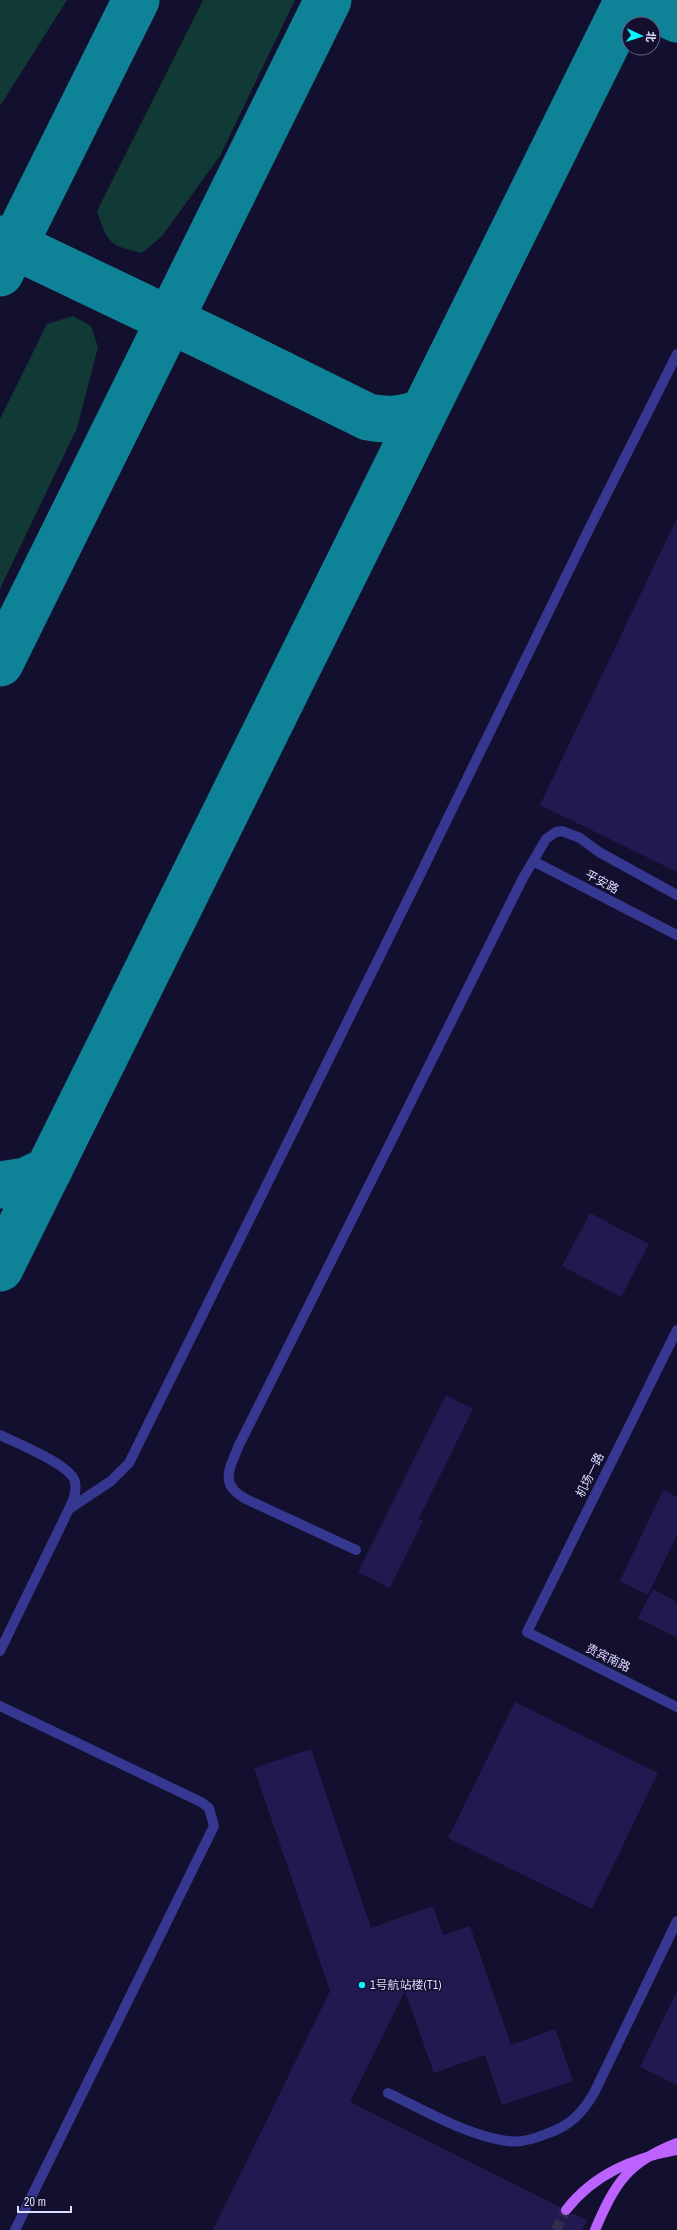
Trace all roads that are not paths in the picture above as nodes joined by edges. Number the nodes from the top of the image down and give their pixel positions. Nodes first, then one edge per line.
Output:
1 (677, 354) edge
2 (533, 861) junction
3 (677, 895) edge
4 (677, 935) edge
5 (677, 1330) edge
6 (0, 1435) edge
7 (70, 1509) junction
8 (356, 1550) dead end
9 (527, 1632) joint
10 (0, 1651) edge
11 (0, 1706) edge
12 (677, 1706) edge
13 (677, 1921) edge
14 (388, 2093) dead end
15 (677, 2143) edge
16 (677, 2150) edge
17 (566, 2210) tunnel mouth
18 (15, 2230) edge
19 (595, 2230) edge

1 - 7 lane
2 - 3 lane
2 - 4 lane, 平安路
2 - 8 lane
5 - 9 lane, 机场一路
6 - 7 lane
7 - 10 lane
9 - 12 lane, 贵宾南路
11 - 18 lane
13 - 14 lane
15 - 19 main road
16 - 17 main road, bridge

